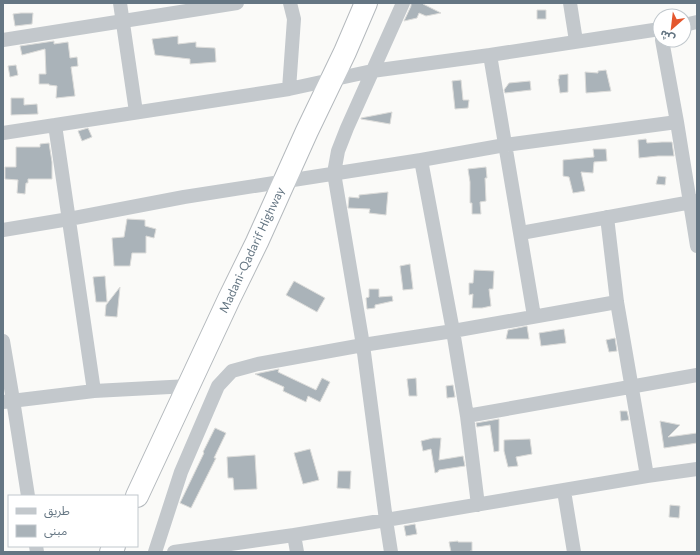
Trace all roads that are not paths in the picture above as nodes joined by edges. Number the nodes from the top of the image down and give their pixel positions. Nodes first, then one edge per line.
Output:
1 (120, 3) edge
2 (237, 3) edge
3 (290, 3) edge
4 (366, 3) edge
5 (403, 3) edge
6 (570, 3) edge
7 (207, 6) edge
8 (123, 21) junction
9 (652, 31) edge
10 (3, 40) edge
11 (576, 42) junction
12 (664, 48) edge
13 (490, 55) junction
14 (372, 71) junction
15 (332, 80) junction
16 (289, 89) junction
17 (136, 112) junction
18 (678, 122) junction
19 (55, 125) junction
20 (3, 133) edge
21 (505, 145) junction
22 (421, 160) junction
23 (334, 173) junction
24 (284, 181) junction
25 (694, 202) edge
26 (607, 217) junction
27 (69, 219) junction
28 (3, 230) edge
29 (521, 233) junction
30 (697, 246) edge
31 (617, 302) junction
32 (534, 316) junction
33 (453, 331) junction
34 (3, 342) edge
35 (363, 345) junction
36 (697, 375) edge
37 (189, 386) junction
38 (632, 386) junction
39 (94, 391) junction
40 (8, 401) edge
41 (467, 416) junction
42 (697, 469) edge
43 (647, 476) junction
44 (564, 491) junction
45 (28, 495) edge
46 (137, 495) edge
47 (478, 504) junction
48 (386, 520) junction
49 (294, 535) junction
50 (209, 550) edge
51 (155, 552) edge
52 (174, 552) edge
53 (297, 552) edge
54 (392, 552) edge
55 (574, 552) edge

1 - 8 street
2 - 7 street
3 - 16 street
4 - 15 highway, Madani-Qadarif Highway
5 - 14 street
6 - 11 street
7 - 8 street
8 - 10 street
8 - 17 street
9 - 11 street
11 - 13 street
12 - 18 street
13 - 14 street
13 - 21 street
14 - 15 street
14 - 23 street
15 - 16 street
15 - 24 highway, Madani-Qadarif Highway
16 - 17 street
17 - 19 street
18 - 21 street
18 - 25 street
19 - 20 street
19 - 27 street
21 - 22 street
21 - 29 street
22 - 23 street
22 - 33 street
23 - 24 street
23 - 35 street
24 - 27 street
24 - 37 highway, Madani-Qadarif Highway
25 - 26 street
25 - 30 street
26 - 29 street
26 - 31 street
27 - 28 street
27 - 39 street
29 - 32 street
31 - 32 street
31 - 38 street
32 - 33 street
33 - 35 street
33 - 41 street
34 - 40 street
35 - 48 street
35 - 51 street
36 - 38 street
37 - 39 street
37 - 46 highway, Madani-Qadarif Highway
38 - 41 street
38 - 43 street
39 - 40 street
40 - 45 street
41 - 47 street
42 - 43 street
43 - 44 street
44 - 47 street
44 - 55 street
47 - 48 street
48 - 49 street
48 - 54 street
49 - 50 street
49 - 53 street
50 - 52 street

